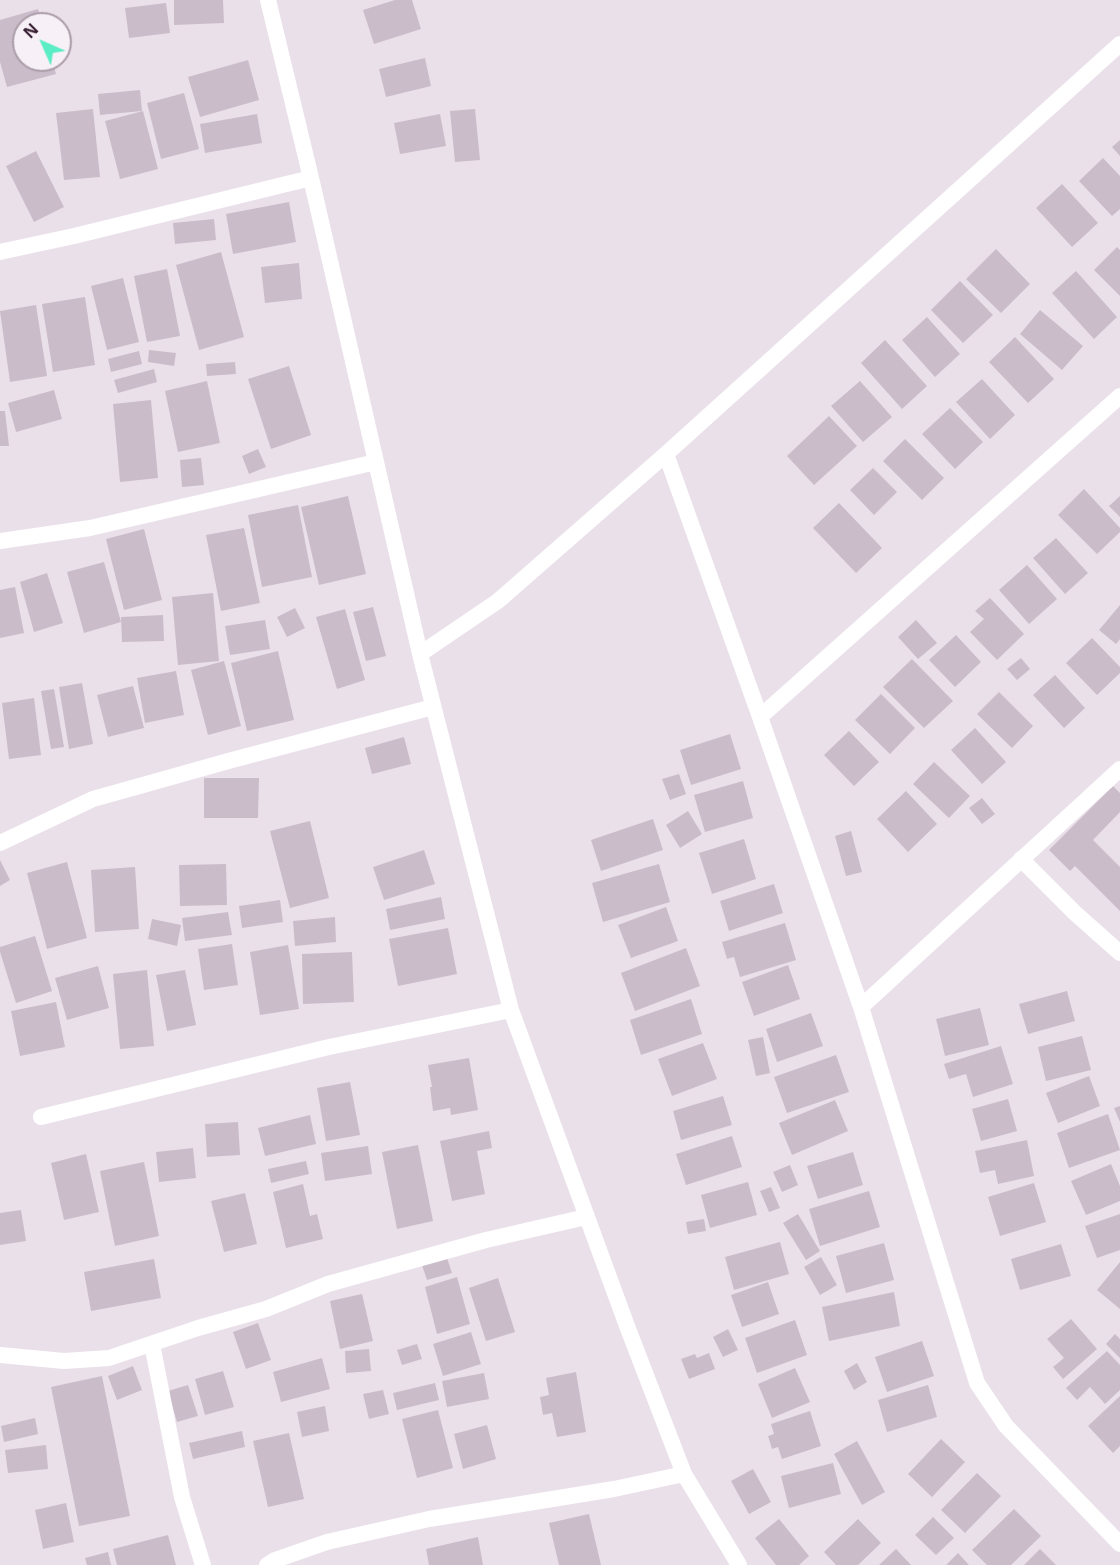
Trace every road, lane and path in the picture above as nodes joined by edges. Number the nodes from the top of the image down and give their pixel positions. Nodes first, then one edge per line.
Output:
1 (268, 0) edge
2 (1120, 44) edge
3 (311, 178) junction
4 (0, 252) edge
5 (1120, 396) edge
6 (666, 454) junction
7 (376, 462) junction
8 (0, 541) edge
9 (420, 654) junction
10 (433, 707) junction
11 (760, 717) junction
12 (1120, 769) edge
13 (0, 843) edge
14 (1021, 859) junction
15 (1120, 953) edge
16 (861, 1007) junction
17 (511, 1010) junction
18 (41, 1117) dead end
19 (586, 1217) junction
20 (152, 1344) junction
21 (0, 1355) edge
22 (684, 1474) junction
23 (1120, 1544) edge
24 (203, 1565) edge
25 (267, 1565) edge
26 (739, 1565) edge

1 - 3 street
2 - 6 street
3 - 4 street
3 - 7 street
5 - 11 street
6 - 9 street
6 - 11 street
7 - 8 street
7 - 9 street
9 - 10 street
10 - 13 street
10 - 17 street
11 - 16 street
12 - 14 street
14 - 15 street
14 - 16 street
16 - 23 street
17 - 18 street
17 - 19 street
19 - 20 street
19 - 22 street
20 - 21 street
20 - 24 street
22 - 25 street
22 - 26 street

